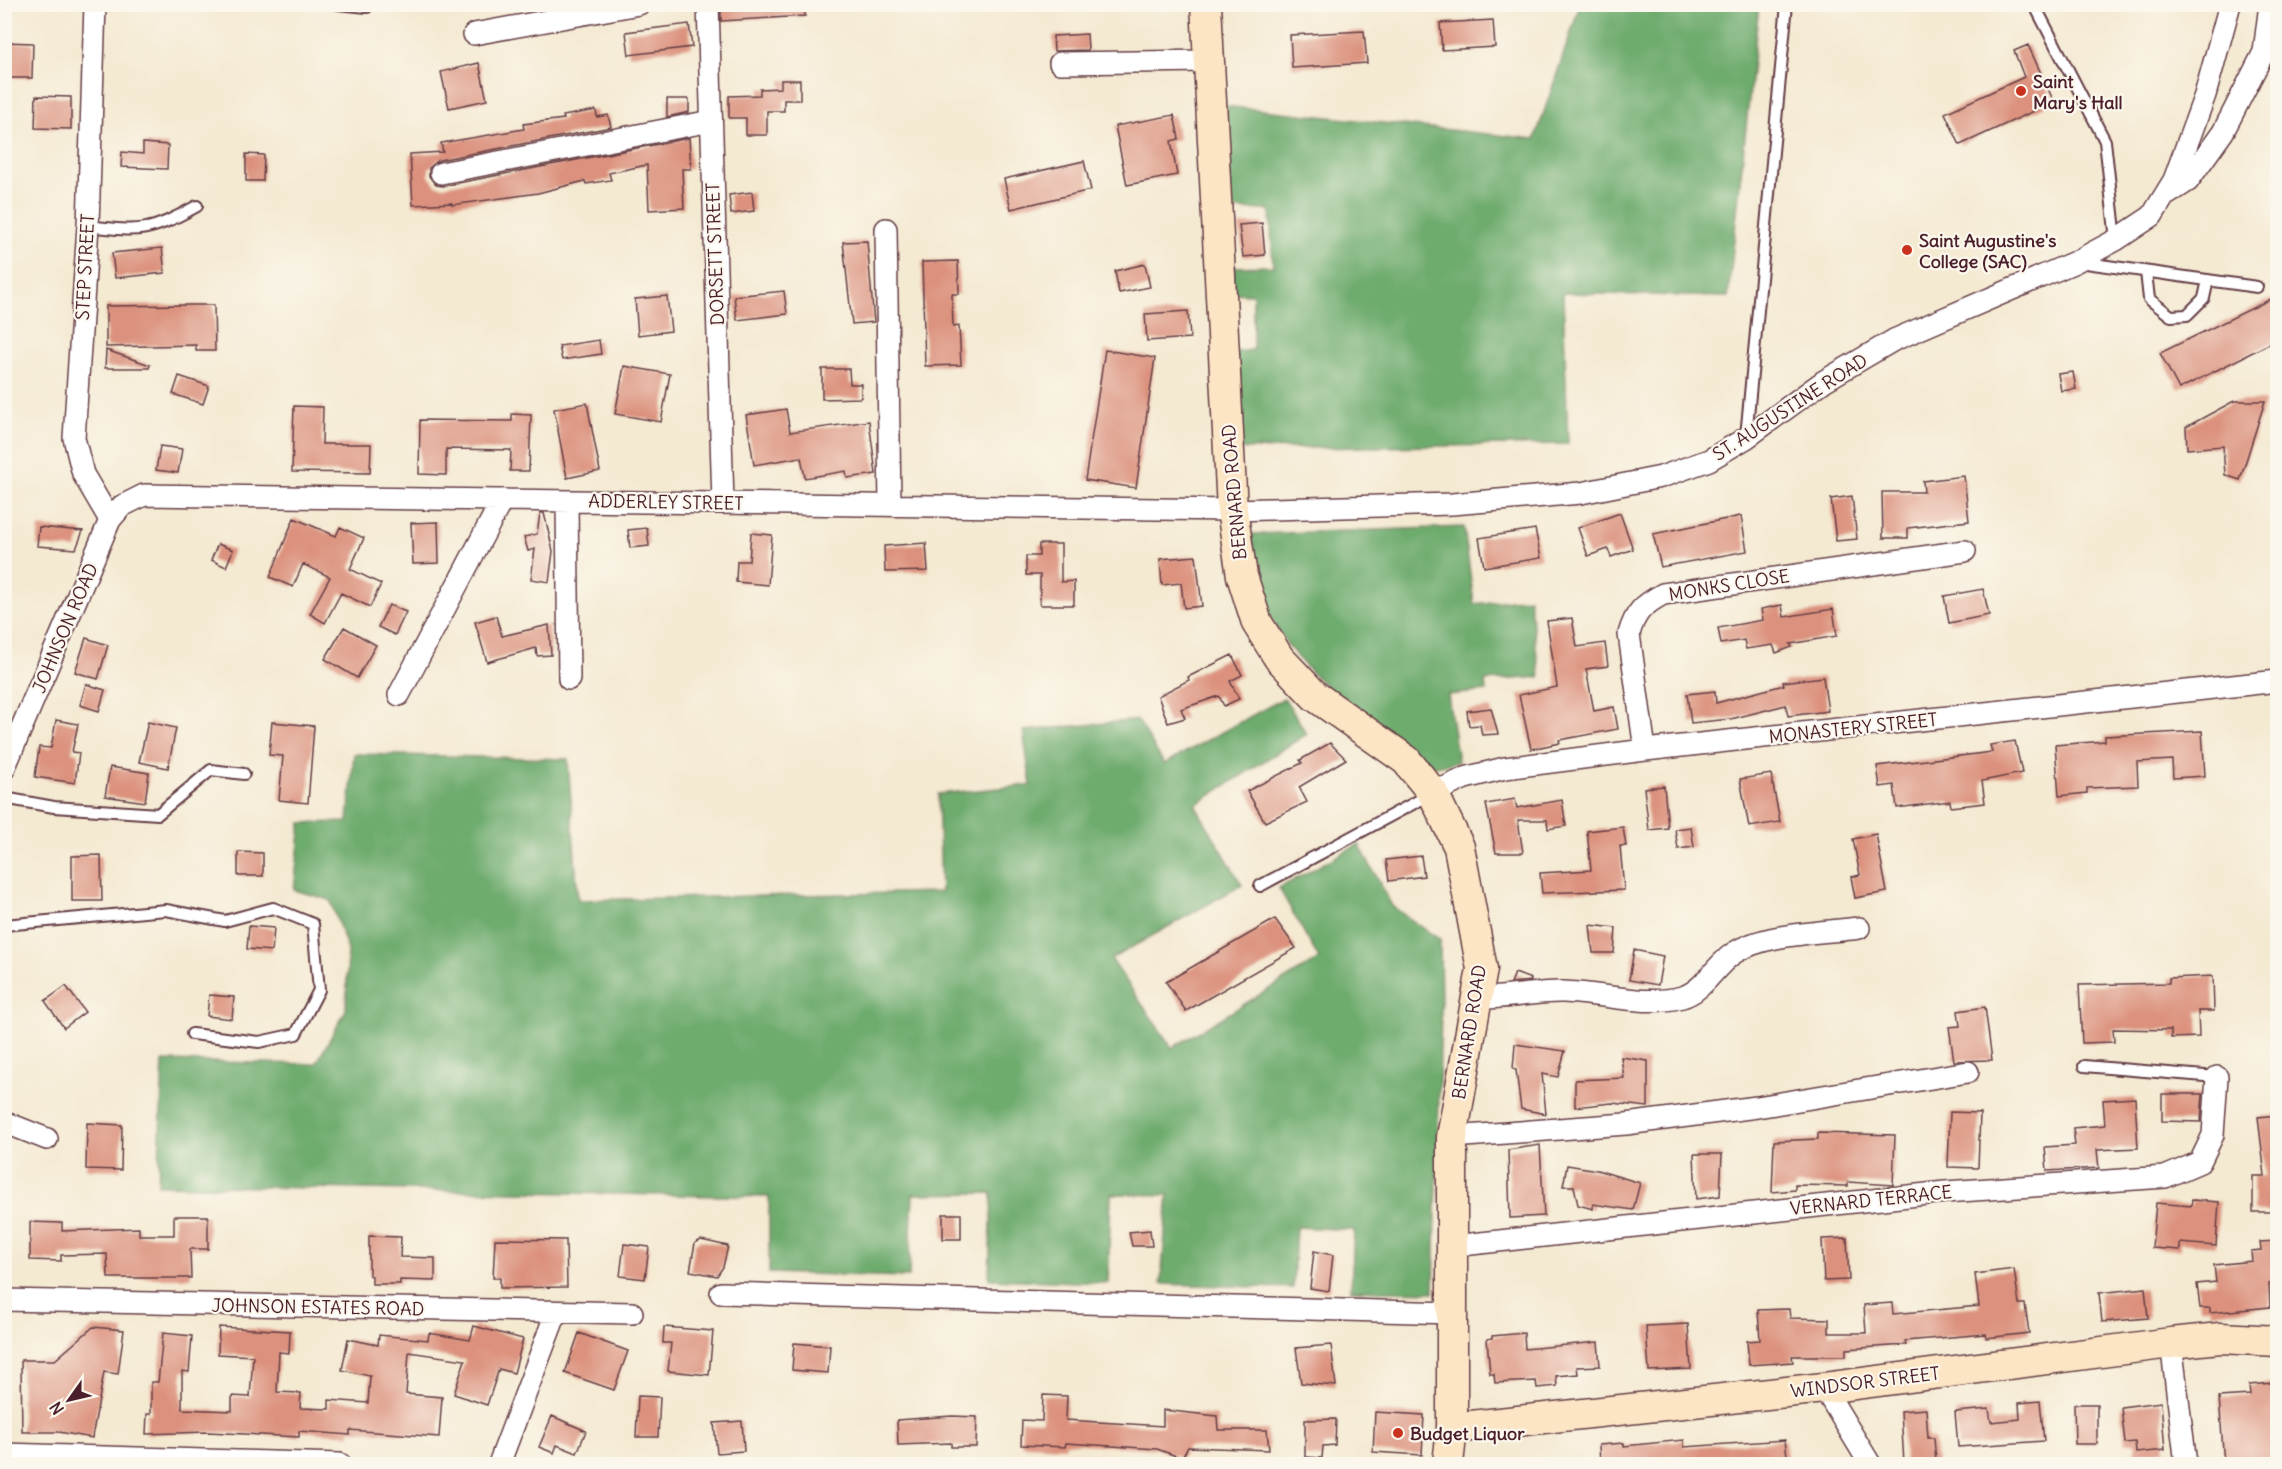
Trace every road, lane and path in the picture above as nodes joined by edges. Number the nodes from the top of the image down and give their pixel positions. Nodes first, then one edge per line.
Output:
1 (95, 4) edge
2 (338, 4) edge
3 (639, 4) edge
4 (708, 4) edge
5 (1206, 4) edge
6 (1787, 4) edge
7 (2034, 4) edge
8 (2230, 4) edge
9 (2270, 4) edge
10 (367, 7) dead end
11 (474, 34) dead end
12 (1209, 61) junction
13 (1060, 63) dead end
14 (711, 121) junction
15 (441, 173) dead end
16 (2165, 196) junction
17 (197, 206) dead end
18 (88, 226) junction
19 (886, 229) dead end
20 (2116, 240) junction
21 (2075, 262) junction
22 (2146, 272) junction
23 (2208, 280) junction
24 (2257, 287) dead end
25 (1746, 438) junction
26 (502, 500) junction
27 (567, 501) junction
28 (723, 503) junction
29 (890, 505) junction
30 (1232, 510) junction
31 (110, 520) junction
32 (1965, 551) dead end
33 (569, 679) dead end
34 (2277, 681) edge
35 (399, 695) dead end
36 (11, 738) edge
37 (1645, 750) junction
38 (4, 769) edge
39 (244, 774) dead end
40 (1433, 793) junction
41 (4, 798) edge
42 (1260, 886) dead end
43 (4, 926) edge
44 (1859, 928) dead end
45 (1477, 998) junction
46 (192, 1034) dead end
47 (2084, 1066) dead end
48 (1968, 1072) dead end
49 (2217, 1077) joint
50 (4, 1122) edge
51 (1452, 1137) junction
52 (47, 1139) dead end
53 (1453, 1246) junction
54 (722, 1293) dead end
55 (4, 1300) edge
56 (556, 1313) junction
57 (632, 1313) dead end
58 (1452, 1313) junction
59 (2277, 1341) edge
60 (2171, 1343) junction
61 (1824, 1388) junction
62 (1452, 1428) junction
63 (4, 1454) edge
64 (340, 1464) edge
65 (499, 1464) edge
66 (1449, 1464) edge
67 (1870, 1464) edge
68 (2186, 1464) edge

1 - 18 street, STEP STREET
2 - 10 lane
3 - 11 street
4 - 14 street, DORSETT STREET
5 - 12 main road, BERNARD ROAD
6 - 25 lane
7 - 20 lane
8 - 16 street
9 - 16 street
12 - 13 street
12 - 30 main road, BERNARD ROAD
14 - 15 street
14 - 28 street, DORSETT STREET
16 - 20 street, ST. AUGUSTINE ROAD
17 - 18 lane
18 - 31 street, STEP STREET
19 - 29 street
20 - 21 street, ST. AUGUSTINE ROAD
21 - 22 lane
21 - 25 street, ST. AUGUSTINE ROAD
22 - 23 lane
22 - 23 lane
23 - 24 lane
25 - 30 street, ST. AUGUSTINE ROAD
26 - 27 street, ADDERLEY STREET
26 - 31 street, ADDERLEY STREET
26 - 35 street
27 - 28 street, ADDERLEY STREET
27 - 33 street
28 - 29 street, ADDERLEY STREET
29 - 30 street, ADDERLEY STREET
30 - 40 main road, BERNARD ROAD
31 - 36 street, JOHNSON ROAD
32 - 37 street, MONKS CLOSE
34 - 37 street, MONASTERY STREET
36 - 38 street, JOHNSON ROAD
37 - 40 street, MONASTERY STREET
39 - 41 lane
40 - 42 lane
40 - 45 main road, BERNARD ROAD
43 - 46 lane
44 - 45 street
45 - 51 main road, BERNARD ROAD
47 - 49 lane
48 - 51 street
49 - 53 street, VERNARD TERRACE
50 - 52 street
51 - 53 main road, BERNARD ROAD
53 - 58 main road, BERNARD ROAD
54 - 58 street
55 - 56 street, JOHNSON ESTATES ROAD
56 - 57 street, JOHNSON ESTATES ROAD
56 - 65 street
58 - 62 main road, BERNARD ROAD
59 - 60 main road, WINDSOR STREET
60 - 61 main road, WINDSOR STREET
60 - 68 street
61 - 62 main road, WINDSOR STREET
61 - 67 street
62 - 66 main road, BERNARD ROAD
63 - 64 street

